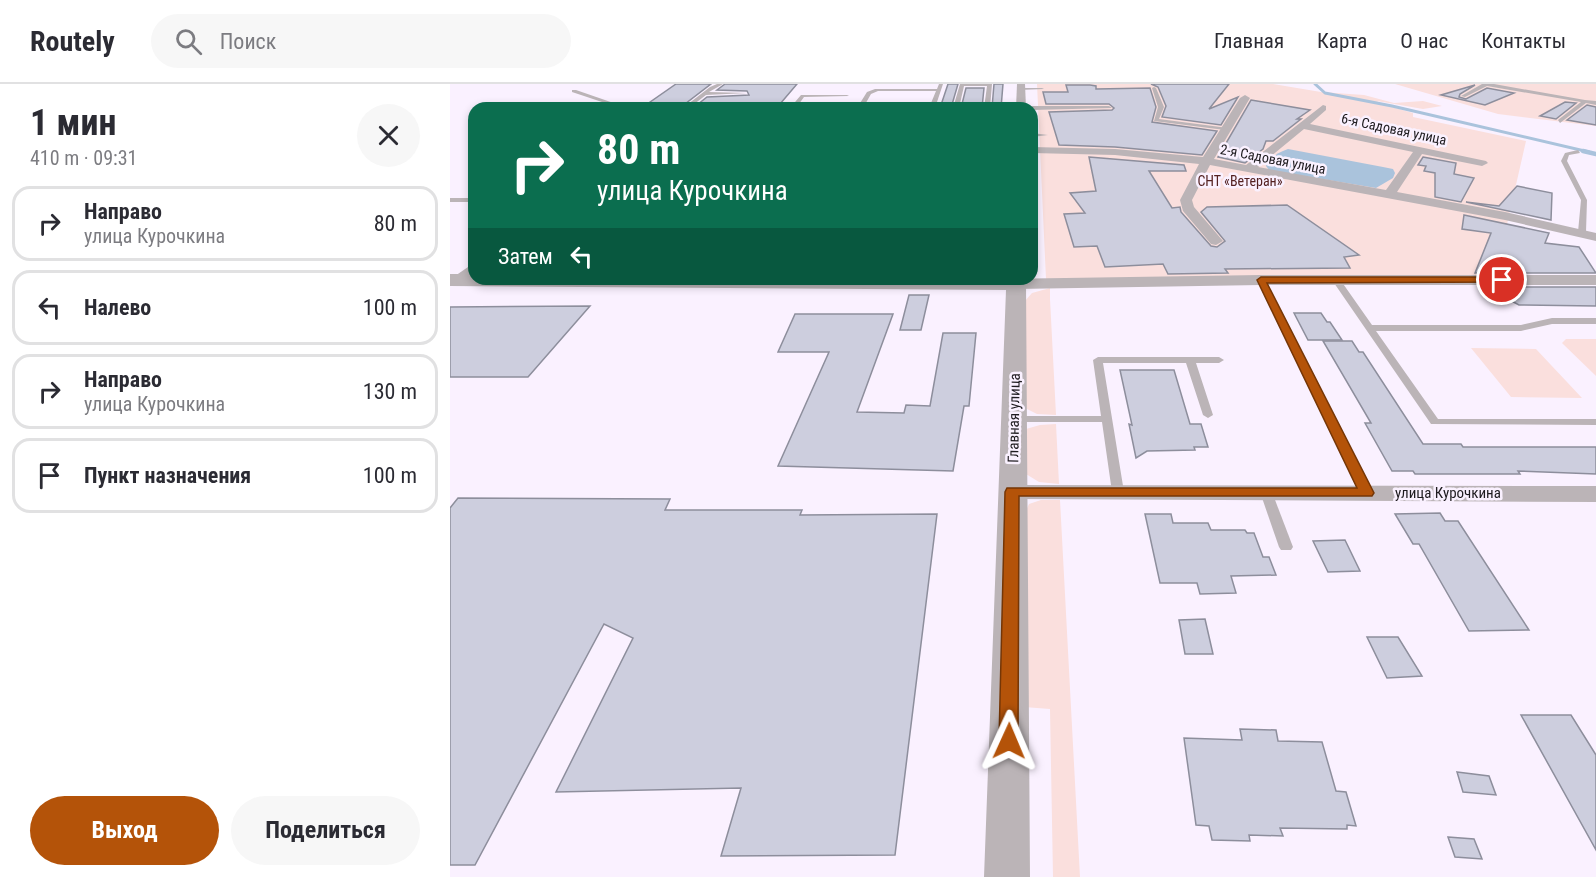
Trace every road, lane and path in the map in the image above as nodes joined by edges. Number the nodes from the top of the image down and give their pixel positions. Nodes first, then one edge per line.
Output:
1 (721, 84) edge
2 (940, 87) edge
3 (1021, 87) edge
4 (1154, 88) dead end
5 (1042, 89) dead end
6 (574, 91) dead end
7 (705, 93) junction
8 (745, 93) dead end
9 (847, 96) dead end
10 (1463, 96) dead end
11 (1245, 98) dead end
12 (1585, 101) junction
13 (607, 102) edge
14 (694, 102) edge
15 (798, 102) edge
16 (864, 102) edge
17 (934, 102) edge
18 (958, 102) edge
19 (988, 102) edge
20 (1596, 103) edge
21 (1038, 108) edge
22 (1109, 108) dead end
23 (1323, 108) dead end
24 (1560, 121) dead end
25 (1301, 124) junction
26 (1225, 128) junction
27 (1038, 135) edge
28 (1045, 135) dead end
29 (1420, 149) junction
30 (1038, 150) edge
31 (1578, 152) dead end
32 (1205, 161) junction
33 (1482, 163) dead end
34 (1247, 170) junction
35 (1388, 196) junction
36 (450, 200) edge
37 (468, 200) edge
38 (1582, 232) junction
39 (1596, 237) edge
40 (1216, 241) dead end
41 (468, 271) edge
42 (453, 280) edge
43 (468, 280) edge
44 (1261, 280) junction
45 (1336, 280) junction
46 (1596, 280) edge
47 (1038, 281) edge
48 (1016, 285) edge
49 (1596, 321) edge
50 (1371, 328) junction
51 (1190, 360) junction
52 (1219, 360) dead end
53 (1208, 415) dead end
54 (1014, 419) junction
55 (1107, 419) junction
56 (1596, 422) edge
57 (1012, 492) junction
58 (1118, 492) junction
59 (1266, 492) junction
60 (1367, 493) junction
61 (1596, 494) edge
62 (1286, 547) dead end
63 (1007, 877) edge

1 - 7 lane
2 - 16 lane
2 - 17 lane
3 - 5 lane
4 - 26 lane
6 - 13 lane
7 - 8 lane
7 - 14 lane
9 - 15 lane
10 - 12 lane
11 - 26 street
12 - 20 lane
12 - 24 lane
18 - 19 lane
21 - 22 lane
23 - 25 street
25 - 29 street, 6-я Садовая улица
25 - 34 street
26 - 32 street
27 - 28 lane
29 - 33 street, 6-я Садовая улица
29 - 35 street
30 - 32 street, 2-я Садовая улица
31 - 38 lane
32 - 34 street, 2-я Садовая улица
32 - 40 street
34 - 35 street, 2-я Садовая улица
35 - 38 street, 2-я Садовая улица
36 - 37 lane
38 - 39 street, 2-я Садовая улица
41 - 42 lane
42 - 43 street
44 - 45 street
44 - 47 street
44 - 60 lane
45 - 46 street
45 - 50 lane
48 - 54 street, Главная улица
49 - 50 lane
50 - 56 lane
51 - 52 lane
51 - 53 lane
51 - 55 lane
54 - 55 lane
54 - 57 street, Главная улица
55 - 58 lane
57 - 58 street, улица Курочкина
57 - 63 street, Главная улица
58 - 59 street, улица Курочкина
59 - 60 street, улица Курочкина
59 - 62 lane
60 - 61 street, улица Курочкина

